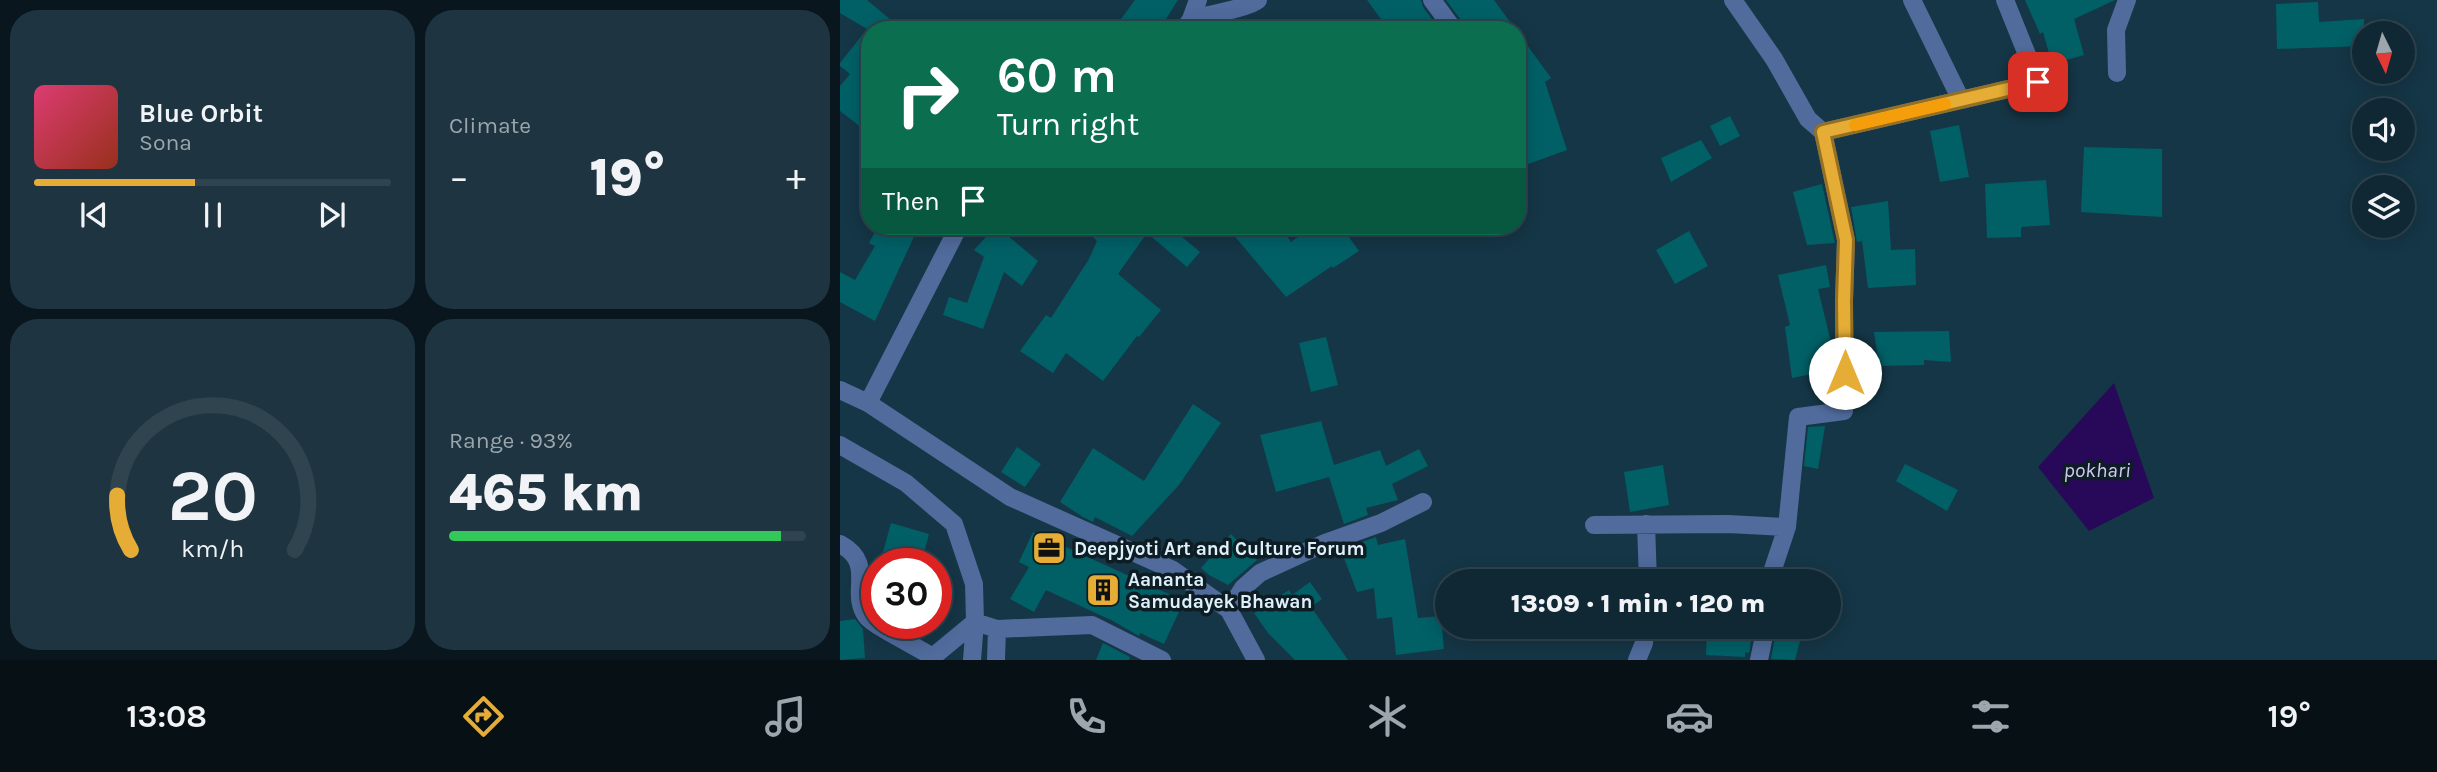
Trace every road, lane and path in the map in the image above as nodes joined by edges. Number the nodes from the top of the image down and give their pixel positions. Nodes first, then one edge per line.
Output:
1 (1198, 0) edge
2 (1258, 0) edge
3 (1432, 0) edge
4 (1733, 0) edge
5 (1912, 0) edge
6 (2004, 0) edge
7 (2127, 0) edge
8 (1189, 21) edge
9 (1198, 21) edge
10 (1447, 21) edge
11 (2117, 73) dead end
12 (1961, 100) junction
13 (1823, 132) junction
14 (953, 235) edge
15 (840, 390) edge
16 (868, 403) junction
17 (840, 445) edge
18 (1423, 502) dead end
19 (1646, 524) junction
20 (1594, 525) dead end
21 (1787, 527) junction
22 (840, 544) edge
23 (1648, 569) edge
24 (1773, 569) edge
25 (1228, 610) junction
26 (975, 622) junction
27 (997, 629) junction
28 (1644, 639) edge
29 (1763, 639) edge
30 (931, 658) edge
31 (972, 660) edge
32 (996, 660) edge
33 (1162, 660) edge
34 (1256, 660) edge
35 (1637, 660) edge
36 (1759, 660) edge

1 - 8 street
2 - 9 street
3 - 10 street
4 - 13 street
5 - 12 street
6 - 12 street
7 - 11 street
12 - 13 street
13 - 21 street
14 - 16 street
15 - 16 street
16 - 25 street
17 - 26 street
18 - 25 street
19 - 20 street
19 - 21 street
19 - 23 street
21 - 24 street
22 - 30 street
25 - 34 street
26 - 27 street
26 - 30 street
26 - 31 street
27 - 32 street
27 - 33 street
28 - 35 street
29 - 36 street

